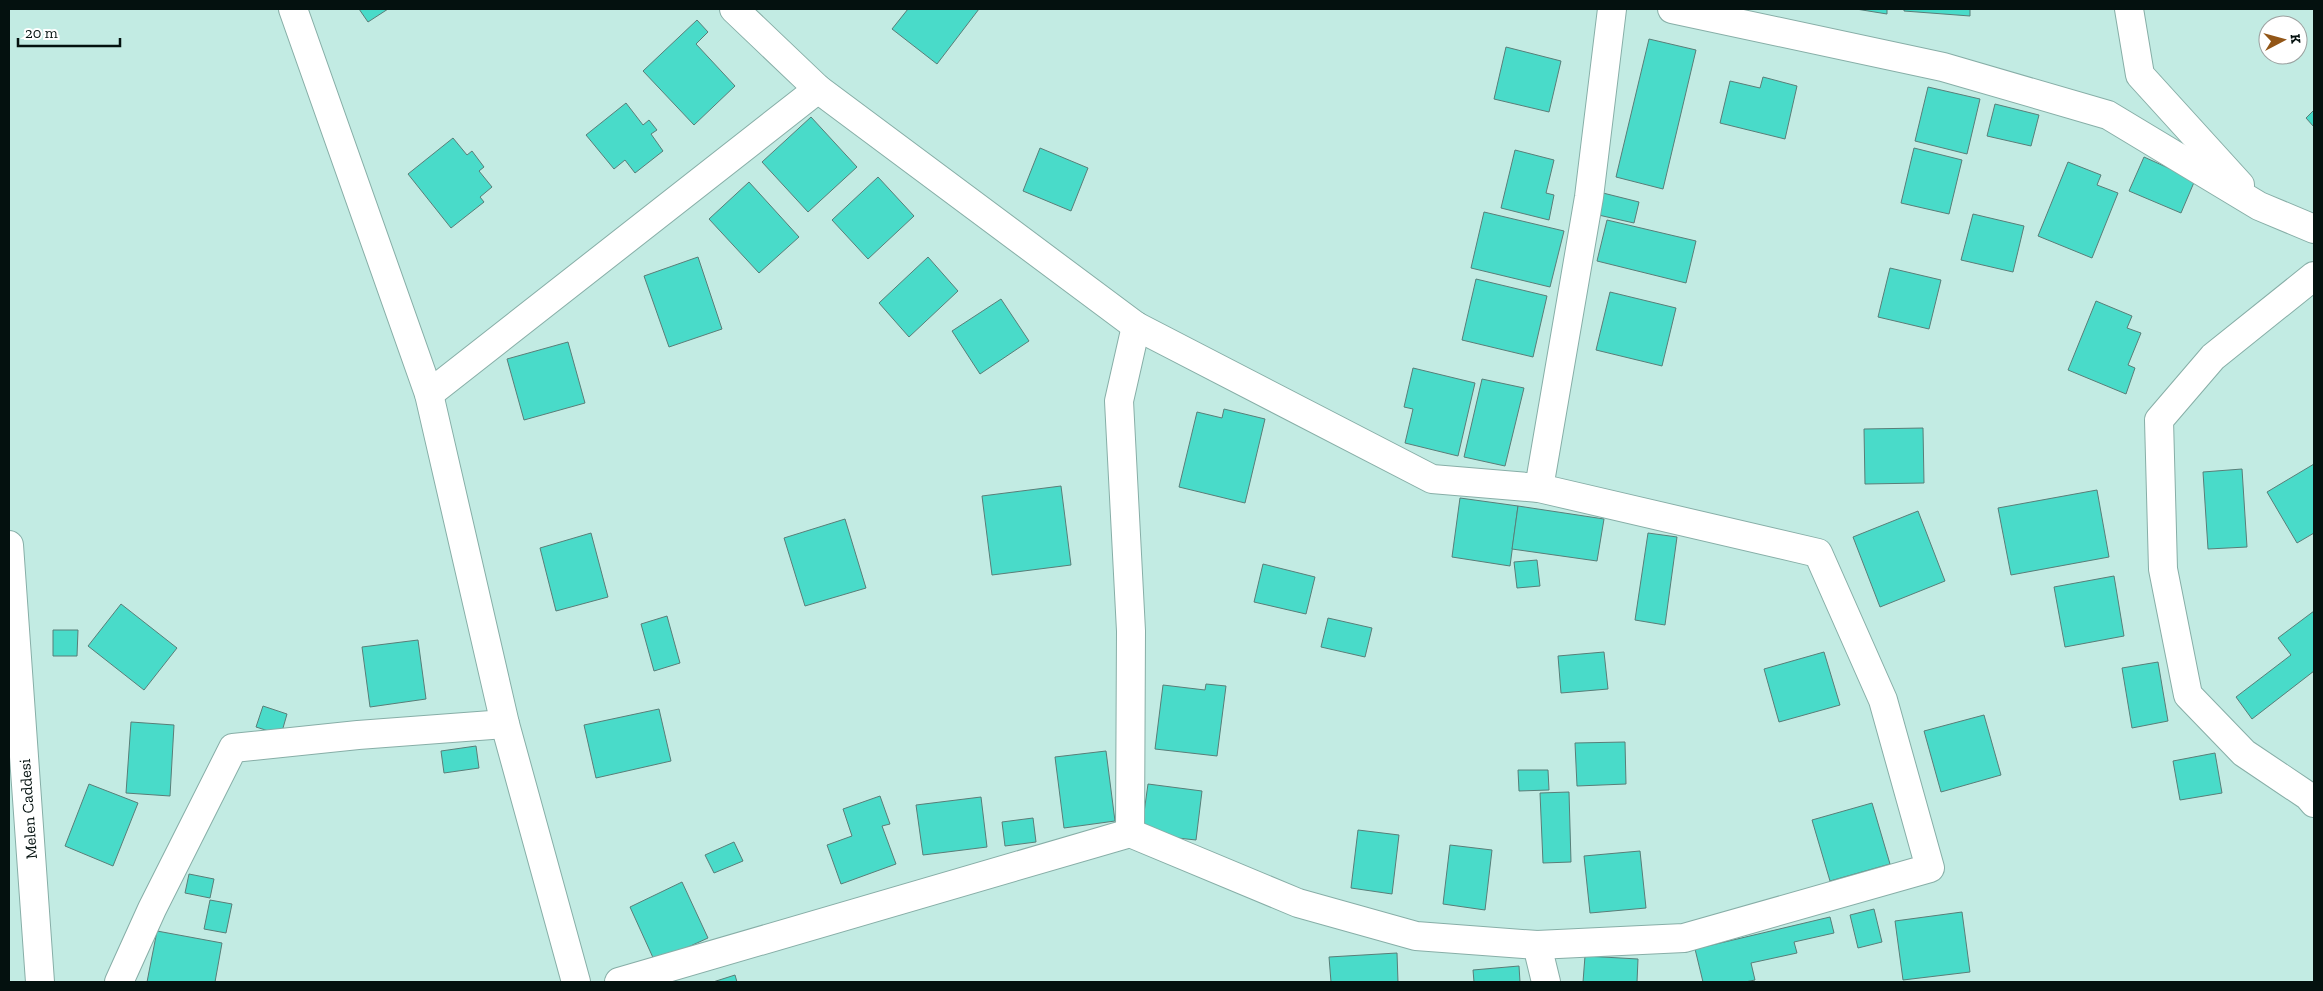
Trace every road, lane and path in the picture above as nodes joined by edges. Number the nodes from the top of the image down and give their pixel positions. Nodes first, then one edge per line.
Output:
1 (293, 9) edge
2 (734, 9) edge
3 (1612, 9) edge
4 (1672, 9) edge
5 (2129, 9) edge
6 (818, 89) junction
7 (2259, 206) junction
8 (2314, 229) edge
9 (2314, 276) edge
10 (1136, 326) junction
11 (429, 394) junction
12 (1540, 488) junction
13 (9, 545) edge
14 (505, 724) junction
15 (2314, 803) edge
16 (1130, 833) junction
17 (1537, 945) junction
18 (40, 982) edge
19 (119, 982) edge
20 (576, 982) edge
21 (619, 982) edge
22 (1546, 982) edge

1 - 11 street
2 - 6 street
3 - 12 street
4 - 7 street
5 - 7 street
6 - 10 street
6 - 11 street
7 - 8 street
9 - 15 street
10 - 12 street
10 - 16 street
11 - 14 street
12 - 17 street
13 - 18 street, Melen Caddesi
14 - 19 street
14 - 20 street
16 - 17 street
16 - 21 street
17 - 22 street

